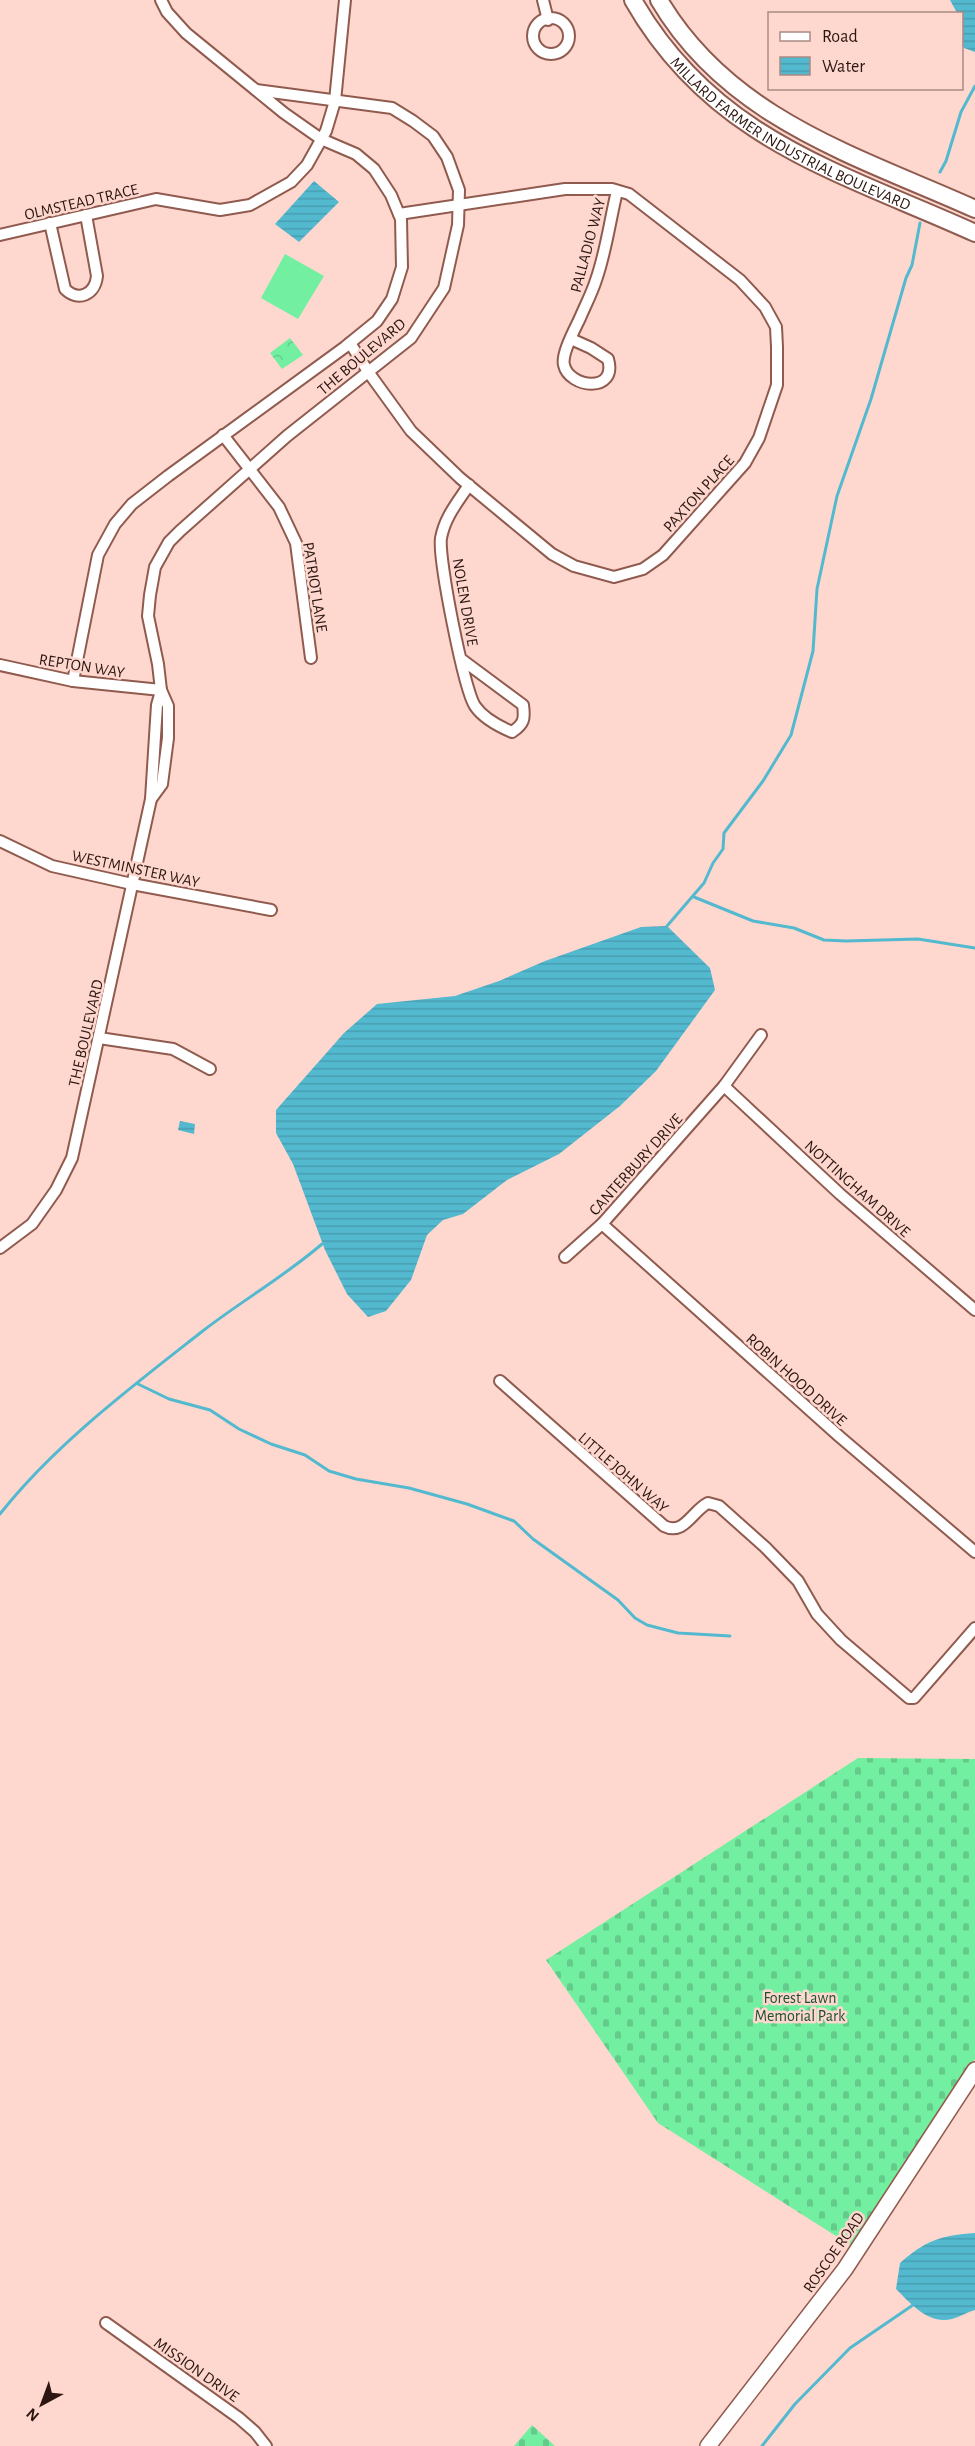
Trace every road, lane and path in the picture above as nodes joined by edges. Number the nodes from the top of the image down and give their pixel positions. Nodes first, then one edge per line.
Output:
1 (161, 0) edge
2 (345, 0) edge
3 (543, 0) edge
4 (633, 0) edge
5 (659, 0) edge
6 (548, 20) dead end
7 (256, 90) junction
8 (334, 101) junction
9 (321, 139) junction
10 (617, 191) junction
11 (458, 206) junction
12 (975, 209) edge
13 (399, 214) junction
14 (86, 215) junction
15 (50, 223) junction
16 (975, 233) edge
17 (0, 235) edge
18 (571, 339) junction
19 (350, 343) junction
20 (369, 373) junction
21 (223, 435) junction
22 (250, 469) junction
23 (469, 485) junction
24 (311, 658) dead end
25 (461, 659) junction
26 (0, 665) edge
27 (73, 681) junction
28 (161, 690) junction
29 (0, 841) edge
30 (132, 884) junction
31 (271, 910) dead end
32 (761, 1035) dead end
33 (99, 1038) junction
34 (210, 1069) dead end
35 (724, 1086) junction
36 (602, 1224) junction
37 (0, 1248) edge
38 (565, 1257) dead end
39 (975, 1310) edge
40 (500, 1381) dead end
41 (975, 1552) edge
42 (975, 1628) edge
43 (975, 2070) edge
44 (106, 2323) dead end
45 (266, 2446) edge
46 (708, 2446) edge

1 - 7 street, THE BOULEVARD
2 - 8 street, OLMSTEAD TRACE
3 - 6 street
4 - 16 main road, MILLARD FARMER INDUSTRIAL BOULEVARD
5 - 12 main road, MILLARD FARMER INDUSTRIAL BOULEVARD
7 - 8 street, THE BOULEVARD
7 - 9 street, THE BOULEVARD
8 - 9 street, OLMSTEAD TRACE
8 - 11 street, THE BOULEVARD
9 - 13 street, THE BOULEVARD
9 - 14 street, OLMSTEAD TRACE
10 - 11 street, PAXTON PLACE
10 - 18 street, PALLADIO WAY
10 - 23 street, PAXTON PLACE
11 - 13 street, PAXTON PLACE
11 - 20 street, THE BOULEVARD
13 - 19 street, THE BOULEVARD
14 - 15 street, OLMSTEAD TRACE
14 - 15 street
15 - 17 street, OLMSTEAD TRACE
18 - 18 street, PALLADIO WAY
19 - 20 street, PAXTON PLACE
19 - 21 street, THE BOULEVARD
20 - 22 street, THE BOULEVARD
20 - 23 street, PAXTON PLACE
21 - 22 street, PATRIOT LANE
21 - 27 street, THE BOULEVARD
22 - 24 street, PATRIOT LANE
22 - 28 street, THE BOULEVARD
23 - 25 street, NOLEN DRIVE
25 - 25 street, NOLEN DRIVE
26 - 27 street, REPTON WAY
27 - 28 street, REPTON WAY
28 - 30 street, THE BOULEVARD
29 - 30 street, WESTMINSTER WAY
30 - 31 street, WESTMINSTER WAY
30 - 33 street, THE BOULEVARD
32 - 35 street, CANTERBURY DRIVE
33 - 34 street
33 - 37 street, THE BOULEVARD
35 - 36 street, CANTERBURY DRIVE
35 - 39 street, NOTTINGHAM DRIVE
36 - 38 street, CANTERBURY DRIVE
36 - 41 street, ROBIN HOOD DRIVE
40 - 42 street, LITTLE JOHN WAY
43 - 46 main road, ROSCOE ROAD
44 - 45 street, MISSION DRIVE

